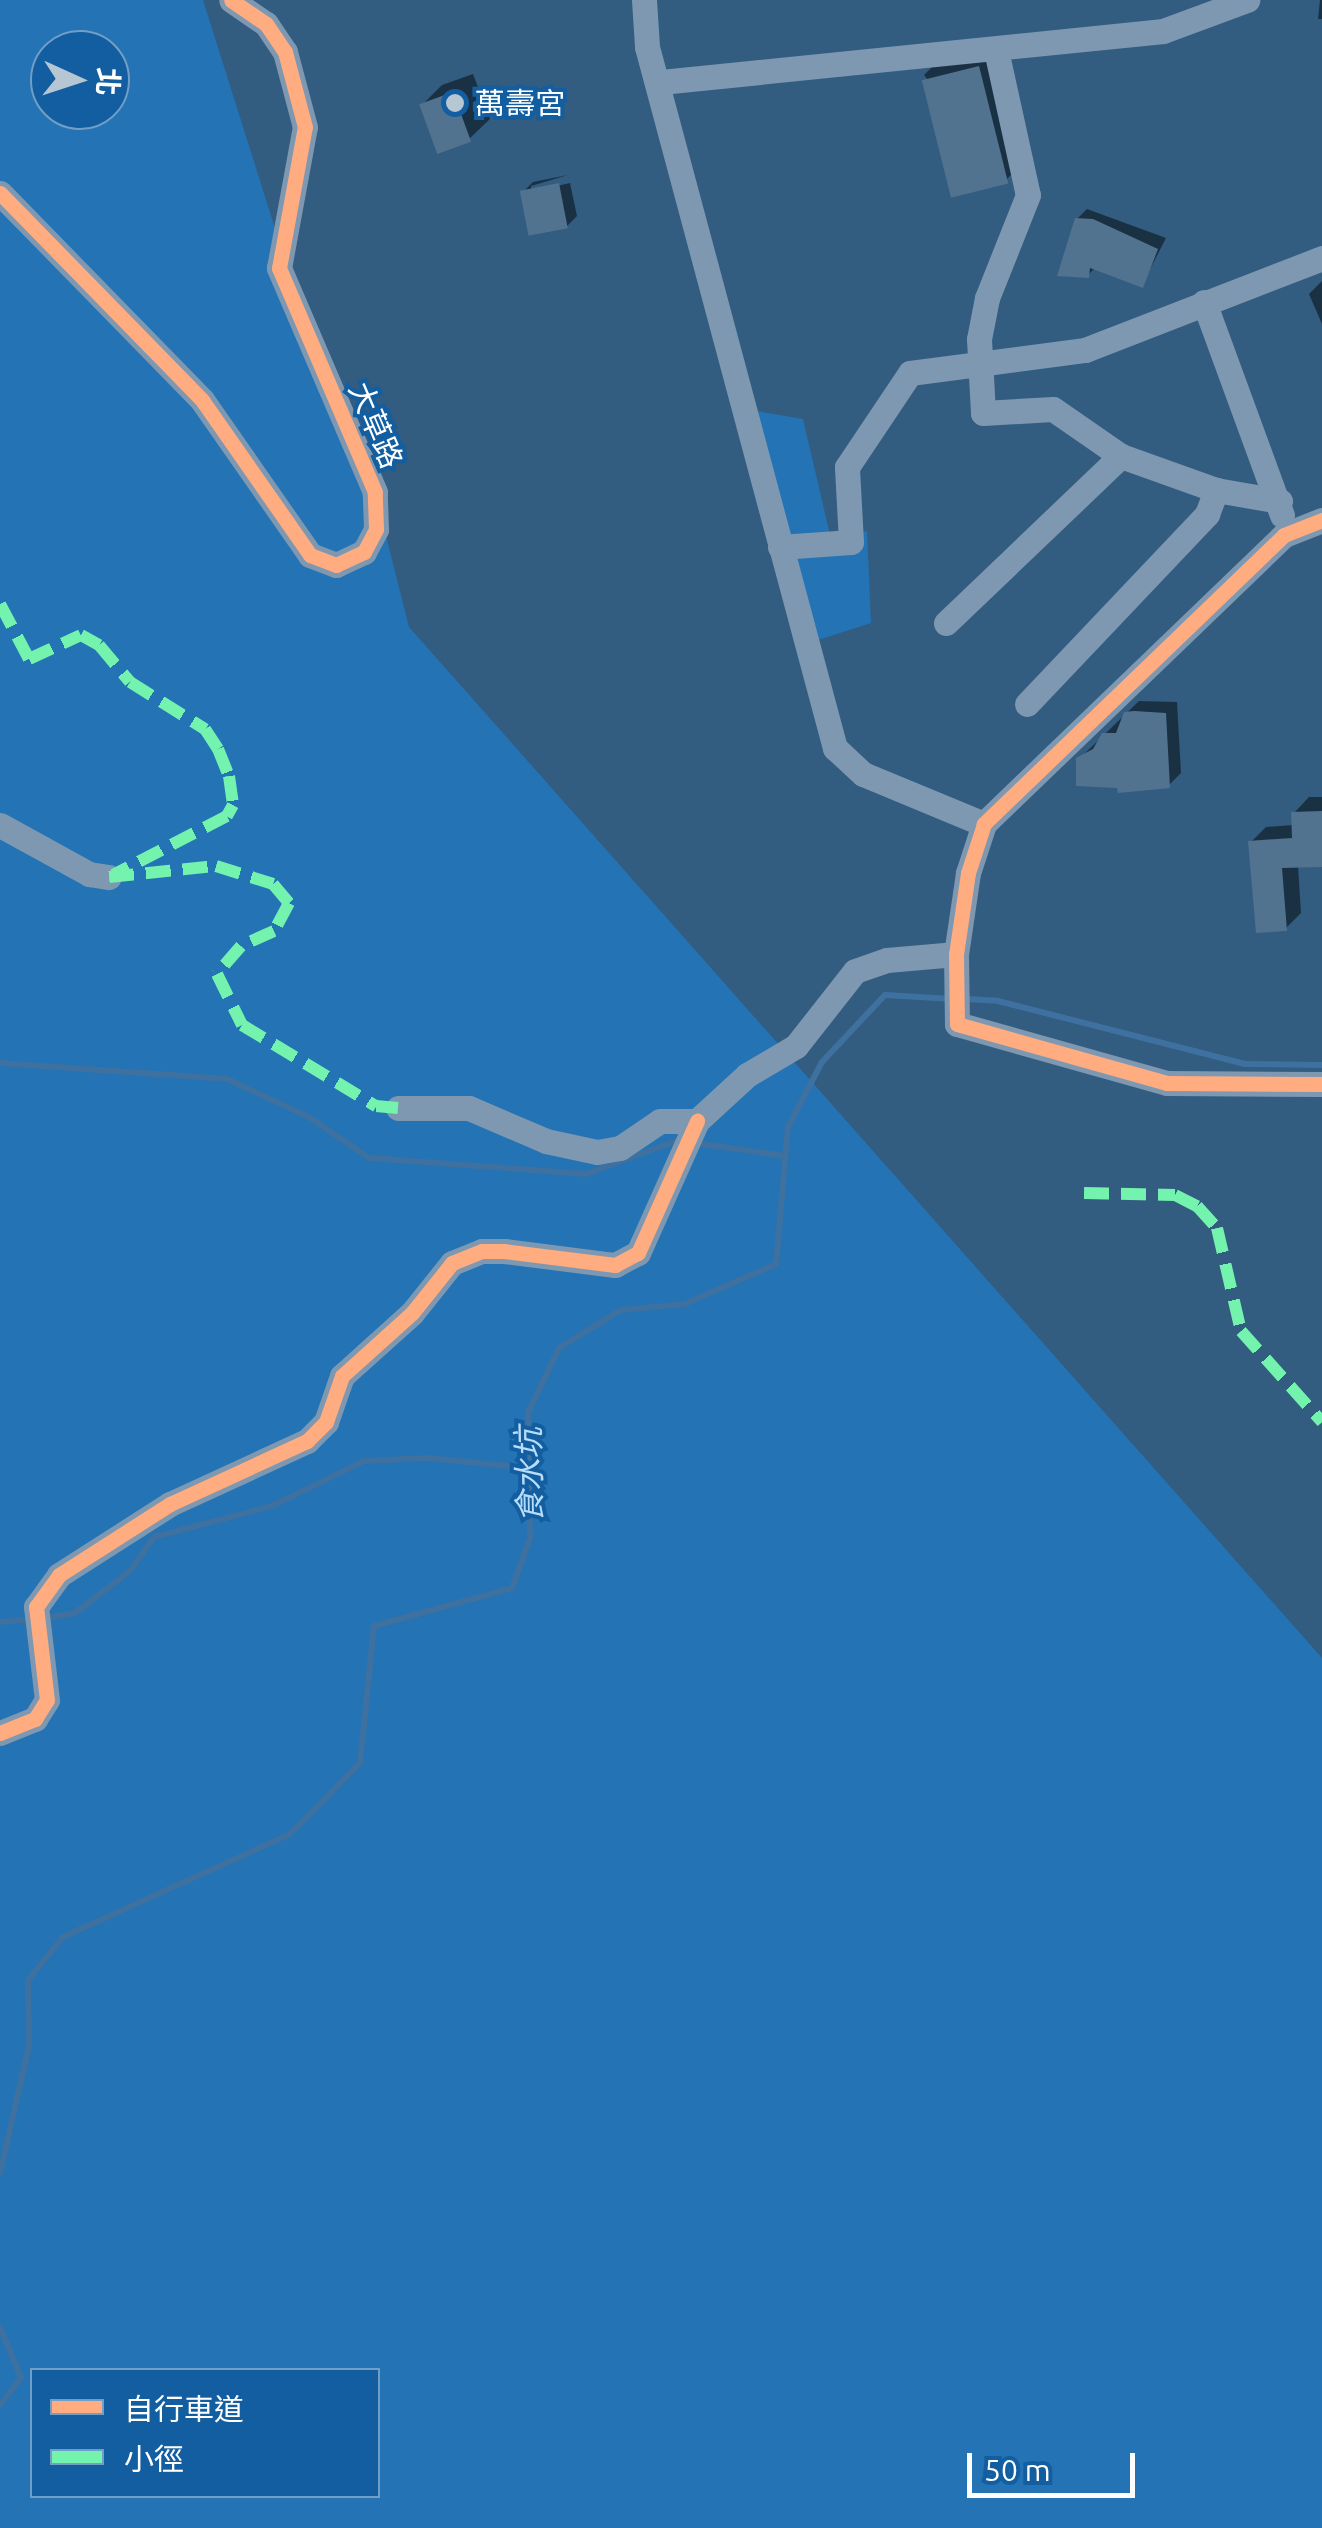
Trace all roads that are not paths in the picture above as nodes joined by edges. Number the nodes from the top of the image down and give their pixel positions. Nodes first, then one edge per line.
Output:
1 (231, 0) edge
2 (644, 0) edge
3 (1247, 0) edge
4 (996, 50) junction
5 (661, 82) junction
6 (0, 193) edge
7 (1322, 258) edge
8 (1204, 302) junction
9 (981, 368) junction
10 (1122, 456) junction
11 (1216, 490) junction
12 (1280, 501) junction
13 (1322, 520) edge
14 (1284, 535) junction
15 (780, 548) junction
16 (946, 624) dead end
17 (1028, 704) dead end
18 (984, 824) junction
19 (0, 825) edge
20 (109, 878) dead end
21 (956, 954) junction
22 (1322, 1084) edge
23 (398, 1108) dead end
24 (692, 1131) junction
25 (0, 1733) edge

1 - 6 street, 大草路
2 - 5 street
3 - 4 street
4 - 5 street
4 - 9 street
5 - 15 street
7 - 8 street
8 - 9 street
8 - 12 street
9 - 10 street
9 - 15 street
10 - 11 street
10 - 16 street
11 - 12 street
11 - 17 street
12 - 14 street
13 - 14 street
14 - 18 street
15 - 18 street
18 - 21 street
19 - 20 street
21 - 22 street
21 - 24 street
23 - 24 street
24 - 25 street

